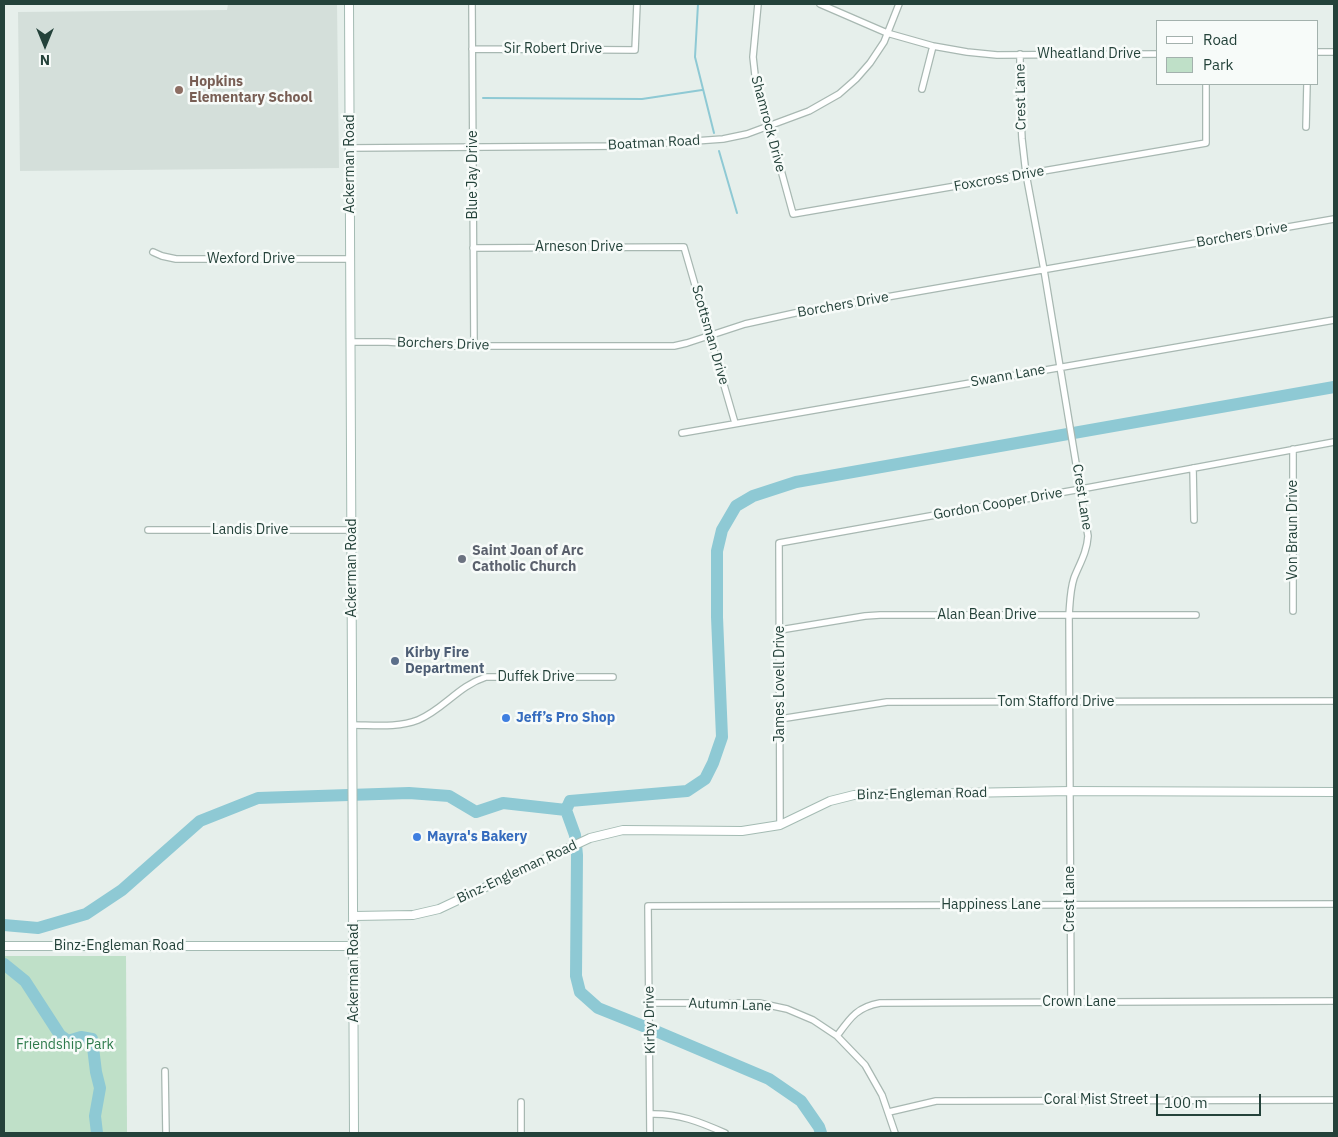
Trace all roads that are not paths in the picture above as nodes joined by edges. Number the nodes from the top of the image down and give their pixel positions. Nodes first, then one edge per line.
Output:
1 (349, 4) edge
2 (472, 4) edge
3 (637, 4) edge
4 (758, 4) edge
5 (820, 4) edge
6 (899, 4) edge
7 (887, 33) junction
8 (933, 46) junction
9 (472, 49) junction
10 (1318, 52) edge
11 (1334, 52) edge
12 (1020, 54) junction
13 (1156, 54) edge
14 (1206, 85) edge
15 (1307, 85) edge
16 (922, 89) dead end
17 (769, 126) junction
18 (1306, 127) dead end
19 (349, 148) junction
20 (473, 148) junction
21 (1026, 174) junction
22 (793, 214) joint
23 (1334, 219) edge
24 (684, 247) joint
25 (473, 248) junction
26 (154, 252) dead end
27 (350, 258) junction
28 (1044, 270) junction
29 (1334, 320) edge
30 (709, 335) junction
31 (350, 342) junction
32 (474, 346) junction
33 (1060, 367) junction
34 (735, 423) junction
35 (682, 433) dead end
36 (1334, 442) edge
37 (1293, 449) junction
38 (1194, 468) junction
39 (1081, 490) junction
40 (1194, 520) dead end
41 (148, 530) dead end
42 (352, 530) junction
43 (779, 543) joint
44 (1293, 611) dead end
45 (1069, 615) junction
46 (1196, 615) dead end
47 (780, 630) junction
48 (613, 678) dead end
49 (1334, 701) edge
50 (1071, 702) junction
51 (780, 719) junction
52 (352, 725) junction
53 (1070, 792) junction
54 (1334, 792) edge
55 (780, 825) junction
56 (1334, 904) edge
57 (1070, 905) junction
58 (648, 906) joint
59 (354, 916) junction
60 (4, 946) edge
61 (354, 946) junction
62 (1334, 1001) edge
63 (1071, 1002) junction
64 (650, 1006) junction
65 (837, 1036) junction
66 (165, 1071) dead end
67 (1334, 1100) edge
68 (521, 1102) dead end
69 (889, 1112) junction
70 (650, 1114) junction
71 (166, 1133) edge
72 (354, 1133) edge
73 (521, 1133) edge
74 (650, 1133) edge
75 (725, 1133) edge
76 (895, 1133) edge

1 - 19 street, Ackerman Road
2 - 9 street, Blue Jay Drive
3 - 9 street, Sir Robert Drive
4 - 17 street, Shamrock Drive
5 - 7 street, Wheatland Drive
6 - 7 street, Boatman Road
7 - 8 street, Wheatland Drive
7 - 17 street, Boatman Road
8 - 12 street, Wheatland Drive
8 - 16 street
9 - 20 street, Blue Jay Drive
10 - 11 street
12 - 13 street, Wheatland Drive
12 - 21 street, Crest Lane
14 - 21 street, Foxcross Drive
15 - 18 street
17 - 20 street, Boatman Road
17 - 22 street, Shamrock Drive
19 - 20 street, Boatman Road
19 - 27 street, Ackerman Road
20 - 25 street, Blue Jay Drive
21 - 22 street, Foxcross Drive
21 - 28 street, Crest Lane
23 - 28 street, Borchers Drive
24 - 25 street, Arneson Drive
24 - 30 street, Scottsman Drive
25 - 32 street, Blue Jay Drive
26 - 27 street, Wexford Drive
27 - 31 street, Ackerman Road
28 - 30 street, Borchers Drive
28 - 33 street, Crest Lane
29 - 33 street, Swann Lane
30 - 32 street, Borchers Drive
30 - 34 street, Scottsman Drive
31 - 32 street, Borchers Drive
31 - 42 street, Ackerman Road
33 - 34 street, Swann Lane
33 - 39 street, Crest Lane
34 - 35 street, Swann Lane
36 - 37 street, Gordon Cooper Drive
37 - 38 street, Gordon Cooper Drive
37 - 44 street, Von Braun Drive
38 - 39 street, Gordon Cooper Drive
38 - 40 street
39 - 43 street, Gordon Cooper Drive
39 - 45 street, Crest Lane
41 - 42 street, Landis Drive
42 - 52 street, Ackerman Road
43 - 47 street, James Lovell Drive
45 - 46 street, Alan Bean Drive
45 - 47 street, Alan Bean Drive
45 - 50 street, Crest Lane
47 - 51 street, James Lovell Drive
48 - 52 street, Duffek Drive
49 - 50 street, Tom Stafford Drive
50 - 51 street, Tom Stafford Drive
50 - 53 street, Crest Lane
51 - 55 street, James Lovell Drive
52 - 59 street, Ackerman Road
53 - 54 street, Binz-Engleman Road
53 - 55 street, Binz-Engleman Road
53 - 57 street, Crest Lane
55 - 59 street, Binz-Engleman Road
56 - 57 street, Happiness Lane
57 - 58 street, Happiness Lane
57 - 63 street, Crest Lane
58 - 64 street, Kirby Drive
59 - 61 street, Ackerman Road
60 - 61 street, Binz-Engleman Road
61 - 72 street, Ackerman Road
62 - 63 street, Crown Lane
63 - 65 street, Crown Lane
64 - 65 street, Autumn Lane
64 - 70 street, Kirby Drive
65 - 69 street, Autumn Lane
66 - 71 street
67 - 69 street, Coral Mist Street
68 - 73 street
69 - 76 street, Autumn Lane
70 - 74 street, Kirby Drive
70 - 75 street

